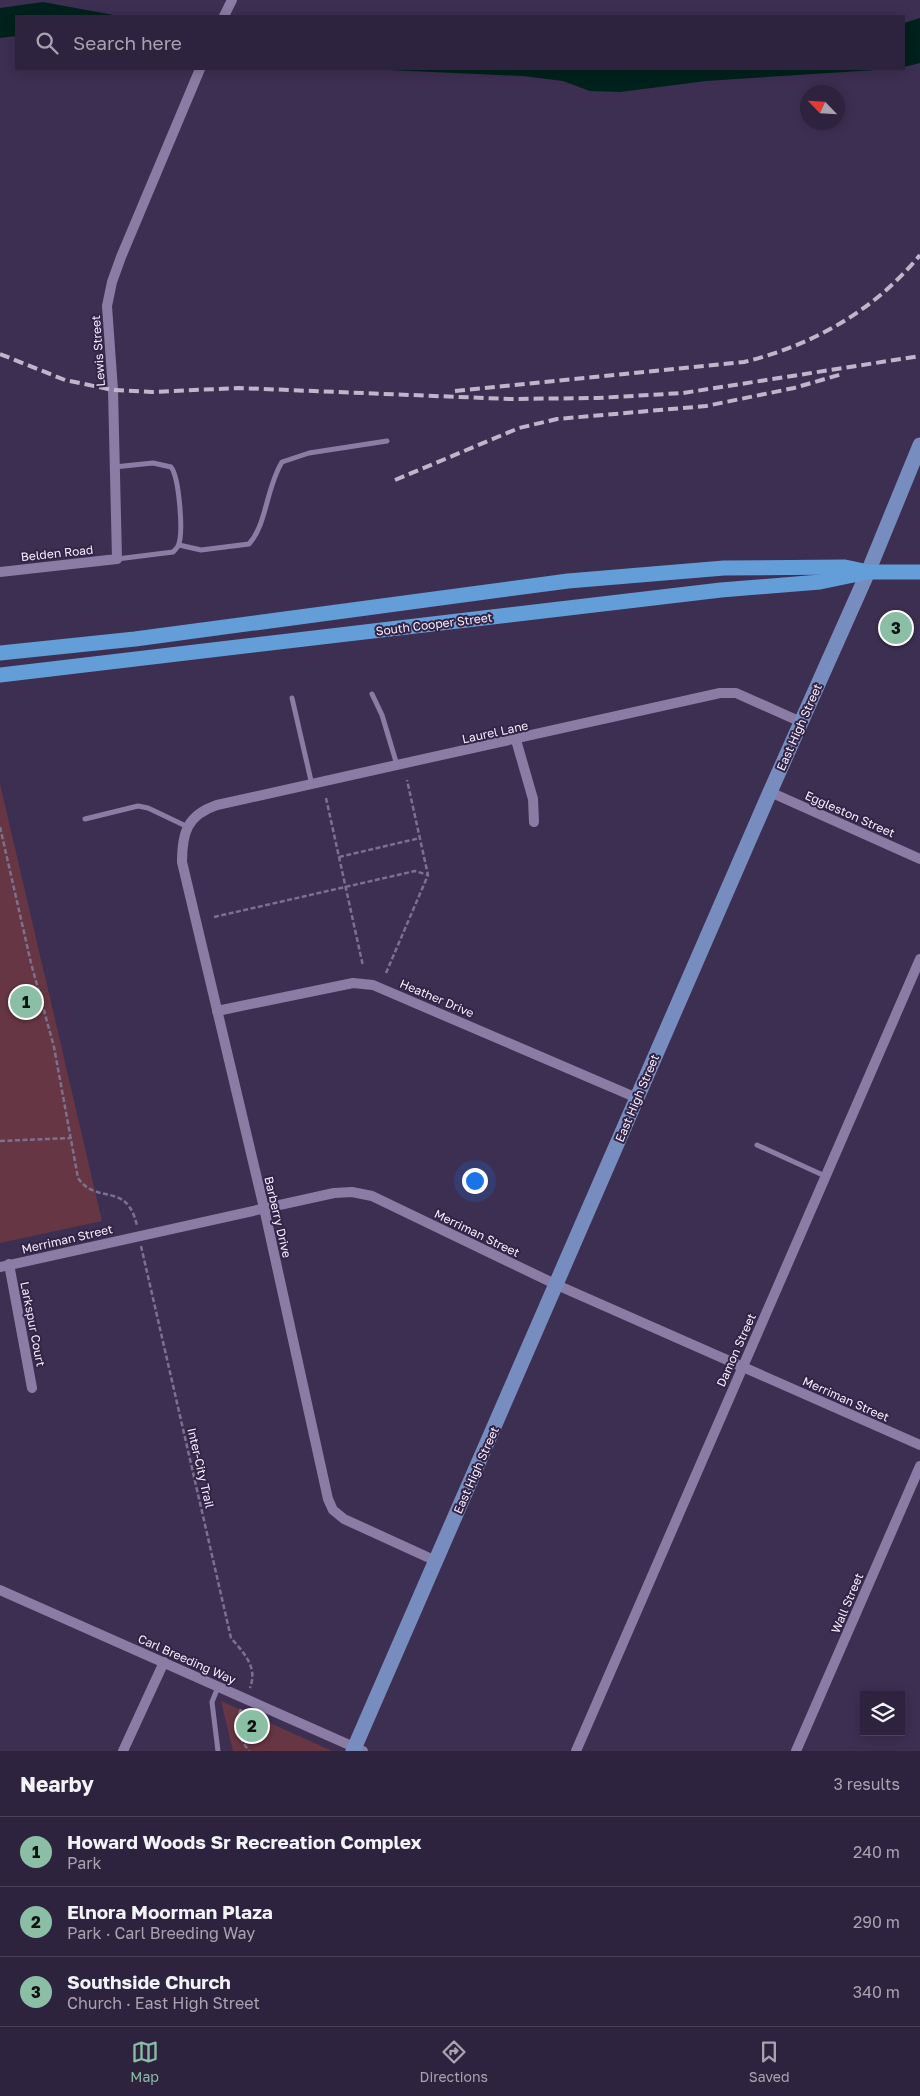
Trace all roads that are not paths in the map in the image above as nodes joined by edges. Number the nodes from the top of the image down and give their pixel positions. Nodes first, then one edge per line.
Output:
1 (232, 0) edge
2 (224, 15) edge
3 (200, 70) edge
4 (387, 441) dead end
5 (920, 446) edge
6 (113, 467) junction
7 (179, 545) junction
8 (116, 560) junction
9 (0, 572) edge
10 (868, 572) junction
11 (920, 572) edge
12 (0, 653) edge
13 (0, 675) edge
14 (372, 694) dead end
15 (292, 698) dead end
16 (800, 722) junction
17 (516, 740) junction
18 (397, 765) junction
19 (312, 786) junction
20 (770, 792) junction
21 (85, 819) dead end
22 (534, 822) dead end
23 (190, 823) junction
24 (920, 859) edge
25 (920, 959) edge
26 (217, 1011) junction
27 (637, 1098) junction
28 (757, 1146) dead end
29 (826, 1176) junction
30 (264, 1208) junction
31 (4, 1266) edge
32 (557, 1284) junction
33 (742, 1368) junction
34 (32, 1388) dead end
35 (920, 1445) edge
36 (920, 1466) edge
37 (436, 1561) junction
38 (0, 1590) edge
39 (164, 1662) junction
40 (218, 1687) junction
41 (357, 1750) edge
42 (123, 1751) edge
43 (218, 1751) edge
44 (576, 1751) edge
45 (796, 1751) edge

1 - 2 street
3 - 6 street, Lewis Street
4 - 7 lane
5 - 10 street, East High Street
6 - 7 lane
6 - 8 street, Lewis Street
7 - 8 lane
8 - 9 street, Belden Road
10 - 11 main road, South Cooper Street
10 - 12 main road, South Cooper Street
10 - 13 main road, South Cooper Street
10 - 16 street, East High Street
14 - 18 lane
15 - 19 lane
16 - 17 street, Laurel Lane
16 - 20 street, East High Street
17 - 18 street, Laurel Lane
17 - 22 street
18 - 19 street, Laurel Lane
19 - 23 street, Laurel Lane
20 - 24 street, Eggleston Street
20 - 27 street, East High Street
21 - 23 lane
23 - 26 street, Barberry Drive
25 - 29 street, Damon Street
26 - 27 street, Heather Drive
26 - 30 street, Barberry Drive
27 - 32 street, East High Street
28 - 29 lane
29 - 33 street, Damon Street
30 - 31 street, Merriman Street
30 - 32 street, Merriman Street
30 - 37 street, Barberry Drive
31 - 34 street, Larkspur Court
32 - 33 street, Merriman Street
32 - 37 street, East High Street
33 - 35 street, Merriman Street
33 - 44 street, Damon Street
36 - 45 street, Wall Street
37 - 41 street, East High Street
38 - 39 street, Carl Breeding Way
39 - 40 street, Carl Breeding Way
39 - 42 street
40 - 41 street, Carl Breeding Way
40 - 43 lane

